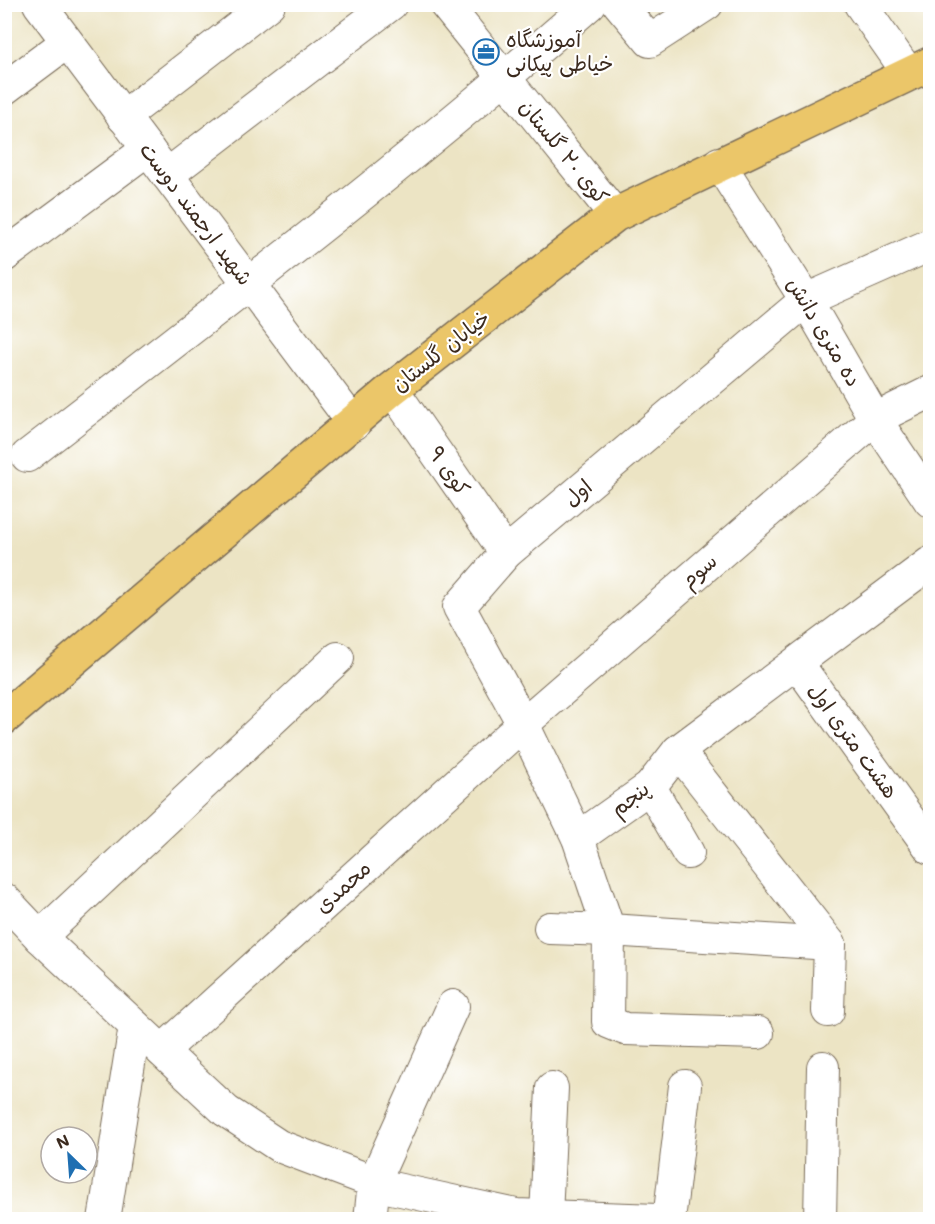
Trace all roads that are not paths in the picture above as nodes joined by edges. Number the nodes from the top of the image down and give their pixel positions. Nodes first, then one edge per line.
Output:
1 (39, 4) edge
2 (269, 4) edge
3 (391, 4) edge
4 (445, 4) edge
5 (590, 4) edge
6 (619, 4) edge
7 (706, 4) edge
8 (860, 4) edge
9 (67, 42) junction
10 (920, 69) edge
11 (505, 79) junction
12 (4, 89) edge
13 (123, 117) junction
14 (148, 149) junction
15 (718, 163) junction
16 (167, 175) junction
17 (615, 215) junction
18 (930, 244) edge
19 (4, 256) edge
20 (249, 285) junction
21 (806, 300) junction
22 (392, 389) junction
23 (930, 392) edge
24 (875, 419) junction
25 (354, 423) junction
26 (27, 456) dead end
27 (930, 501) edge
28 (506, 553) junction
29 (930, 563) edge
30 (338, 658) dead end
31 (797, 663) junction
32 (4, 718) edge
33 (523, 724) junction
34 (678, 751) junction
35 (650, 787) junction
36 (578, 838) junction
37 (930, 848) edge
38 (688, 853) dead end
39 (4, 899) edge
40 (550, 928) dead end
41 (609, 930) junction
42 (40, 937) junction
43 (830, 944) junction
44 (453, 1006) dead end
45 (828, 1011) dead end
46 (135, 1026) junction
47 (758, 1033) dead end
48 (162, 1051) junction
49 (823, 1067) dead end
50 (685, 1086) dead end
51 (552, 1088) dead end
52 (374, 1182) junction
53 (476, 1213) edge
54 (561, 1217) edge
55 (104, 1220) edge
56 (370, 1220) edge
57 (658, 1220) edge
58 (669, 1220) edge
59 (820, 1220) edge

1 - 9 street, شهید ارجمند دوست
2 - 13 street
3 - 16 street
4 - 11 street, کوی ۲۰ گلستان
5 - 11 street
6 - 7 street
8 - 10 street
9 - 12 street
9 - 13 street, شهید ارجمند دوست
10 - 15 main road, خیابان گلستان
11 - 17 street, کوی ۲۰ گلستان
11 - 20 street
13 - 14 street, شهید ارجمند دوست
14 - 16 street, شهید ارجمند دوست
14 - 19 street
15 - 17 main road, خیابان گلستان
15 - 21 street, ده متری دانش
16 - 20 street, شهید ارجمند دوست
17 - 22 main road, خیابان گلستان
18 - 21 street, اول
20 - 25 street, شهید ارجمند دوست
20 - 26 street
21 - 24 street, ده متری دانش
21 - 28 street, اول
22 - 25 main road, خیابان گلستان
22 - 28 street, کوی ۹
23 - 24 street, سوم
24 - 27 street, ده متری دانش
24 - 33 street, سوم
25 - 32 main road, خیابان گلستان
28 - 33 street, اول
29 - 31 street, پنجم
30 - 42 street
31 - 34 street, پنجم
31 - 37 street, هشت متری اول
33 - 36 street
33 - 48 street, محمدی
34 - 35 street, پنجم
34 - 43 street
35 - 36 street, پنجم
35 - 38 street
36 - 41 street
39 - 42 street
40 - 41 street
41 - 43 street
41 - 47 street
42 - 46 street
43 - 45 street
44 - 52 street
46 - 48 street
46 - 55 street
48 - 52 street
49 - 59 street
50 - 58 street
51 - 54 street
52 - 53 street
52 - 56 street
53 - 54 street
54 - 57 street

